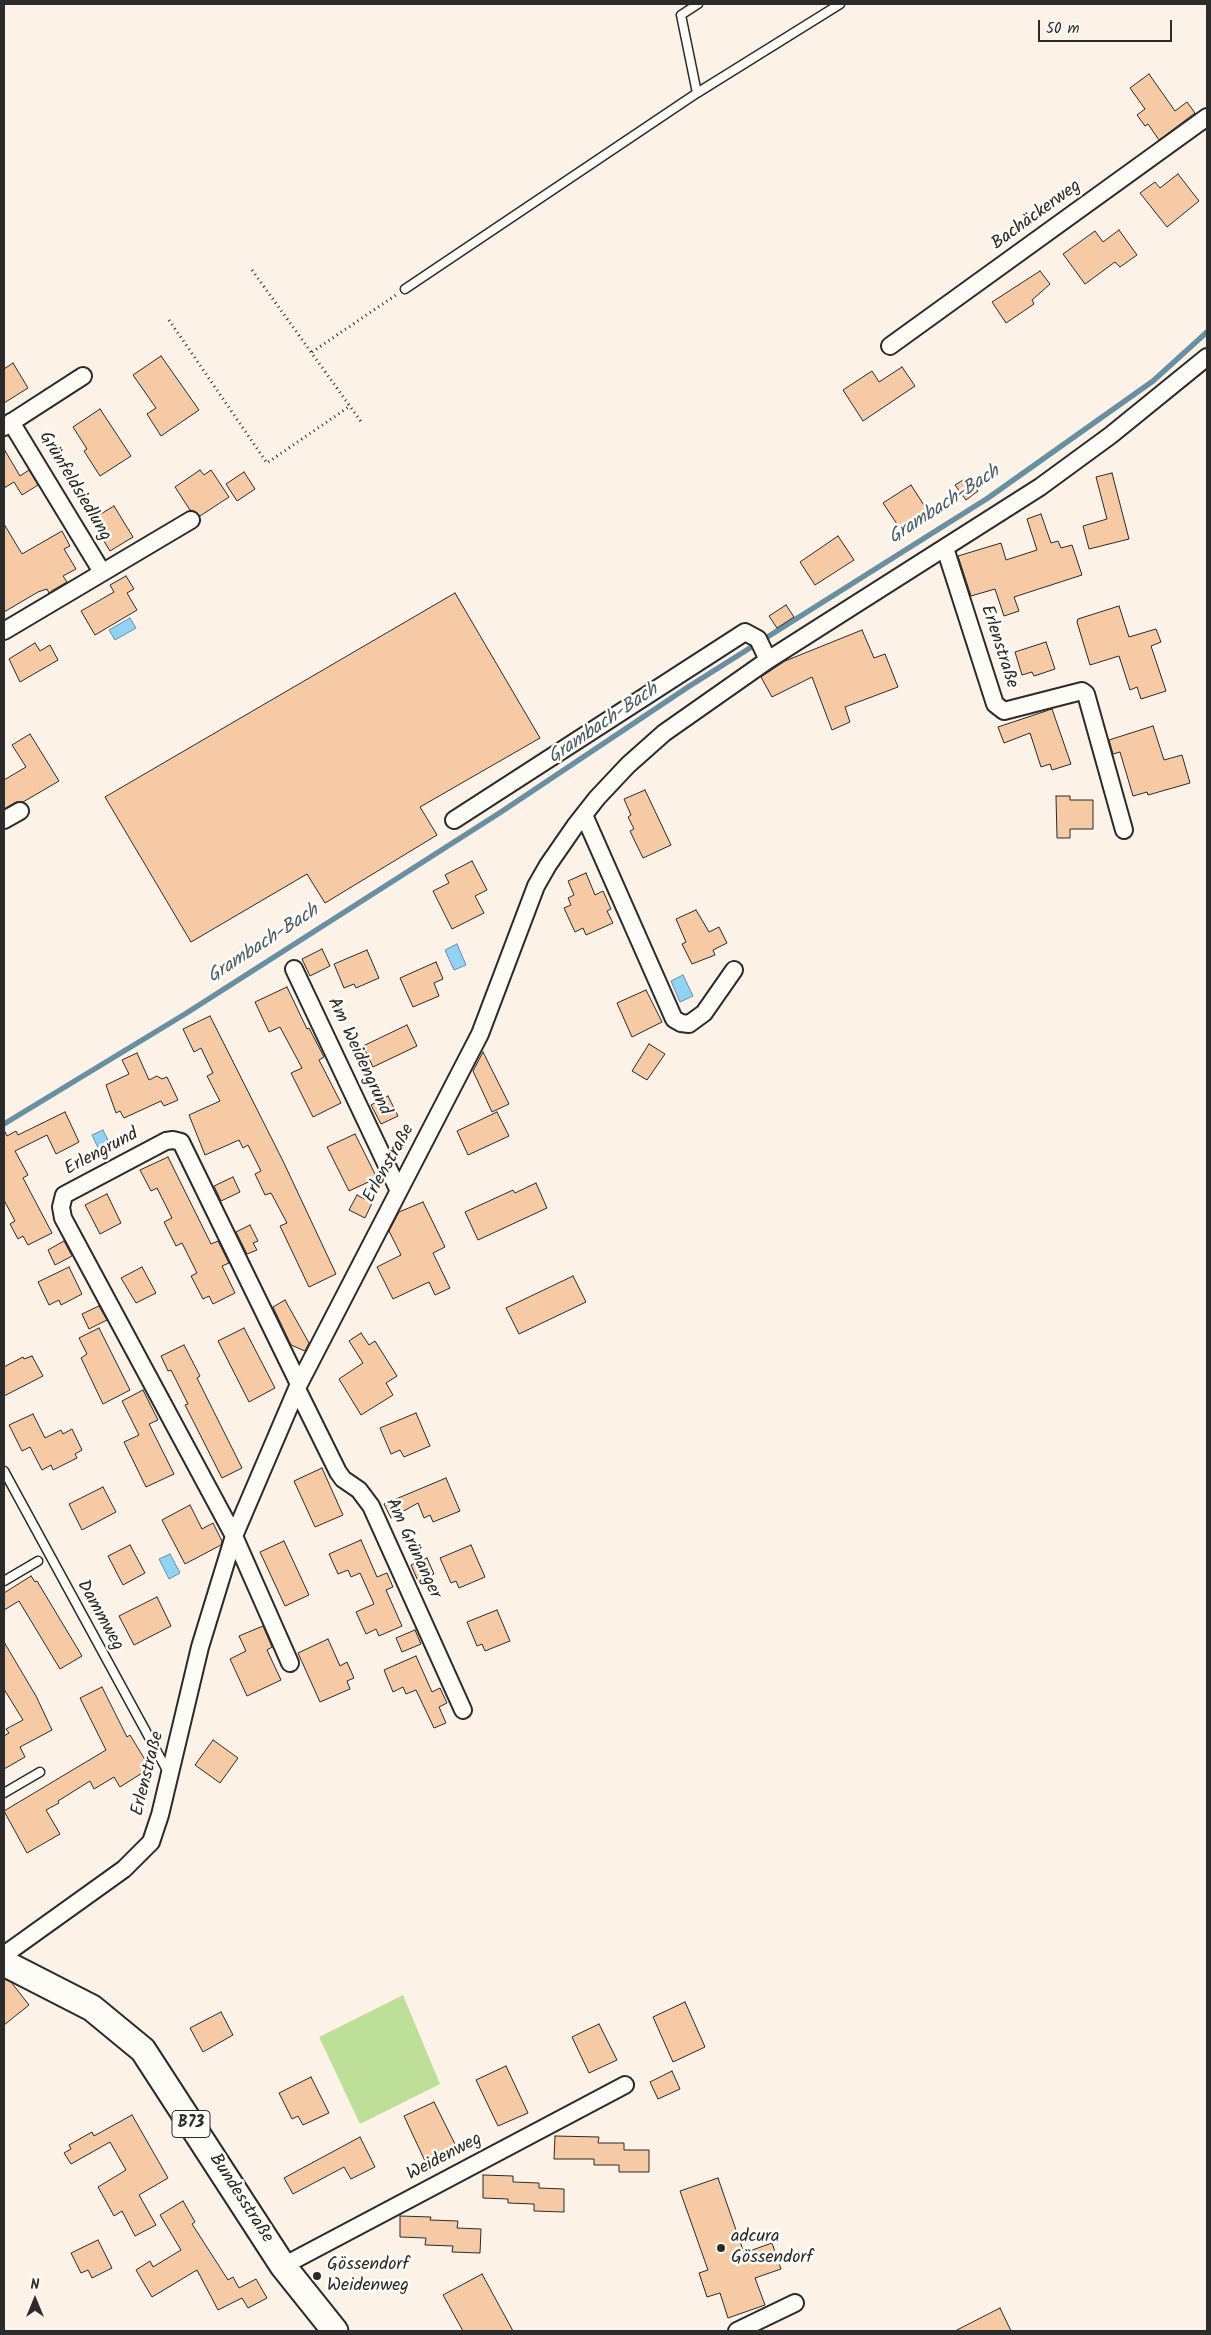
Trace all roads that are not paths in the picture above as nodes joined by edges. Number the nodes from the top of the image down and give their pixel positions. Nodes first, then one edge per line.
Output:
1 (698, 4) edge
2 (840, 4) edge
3 (697, 93) junction
4 (1207, 117) edge
5 (405, 289) road end
6 (890, 346) dead end
7 (1207, 357) edge
8 (83, 376) dead end
9 (8, 425) edge
10 (191, 520) dead end
11 (945, 548) junction
12 (102, 572) junction
13 (4, 631) edge
14 (764, 649) junction
15 (20, 811) dead end
16 (584, 815) junction
17 (4, 820) edge
18 (454, 820) dead end
19 (1124, 830) dead end
20 (294, 970) dead end
21 (734, 970) dead end
22 (398, 1189) junction
23 (298, 1386) junction
24 (4, 1471) edge
25 (234, 1536) junction
26 (38, 1560) dead end
27 (4, 1581) edge
28 (290, 1663) dead end
29 (463, 1710) dead end
30 (40, 1772) dead end
31 (169, 1775) junction
32 (4, 1793) edge
33 (4, 1955) edge
34 (4, 1963) edge
35 (625, 2085) dead end
36 (283, 2266) junction
37 (795, 2303) dead end
38 (335, 2331) edge
39 (737, 2331) edge

1 - 3 lane
2 - 3 lane
3 - 5 lane
4 - 6 street, Bachäckerweg
7 - 11 street, Erlenstraße
8 - 9 street
9 - 12 street, Grünfeldsiedlung
10 - 12 street, Grünfeldsiedlung
11 - 14 street, Erlenstraße
11 - 19 street, Erlenstraße
12 - 13 street, Grünfeldsiedlung
14 - 16 street, Erlenstraße
14 - 18 street
15 - 17 street
16 - 21 street
16 - 22 street, Erlenstraße
20 - 22 street, Am Weidengrund
22 - 23 street, Erlenstraße
23 - 25 street, Erlenstraße
23 - 25 street, Erlengrund
23 - 29 street, Am Grünanger
24 - 31 lane, Dammweg
25 - 28 street
25 - 31 street, Erlenstraße
26 - 27 lane
30 - 32 lane
31 - 33 street, Erlenstraße
34 - 36 main road, Bundesstraße / B73
35 - 36 street, Weidenweg
36 - 38 main road, Bundesstraße / B73
37 - 39 street

